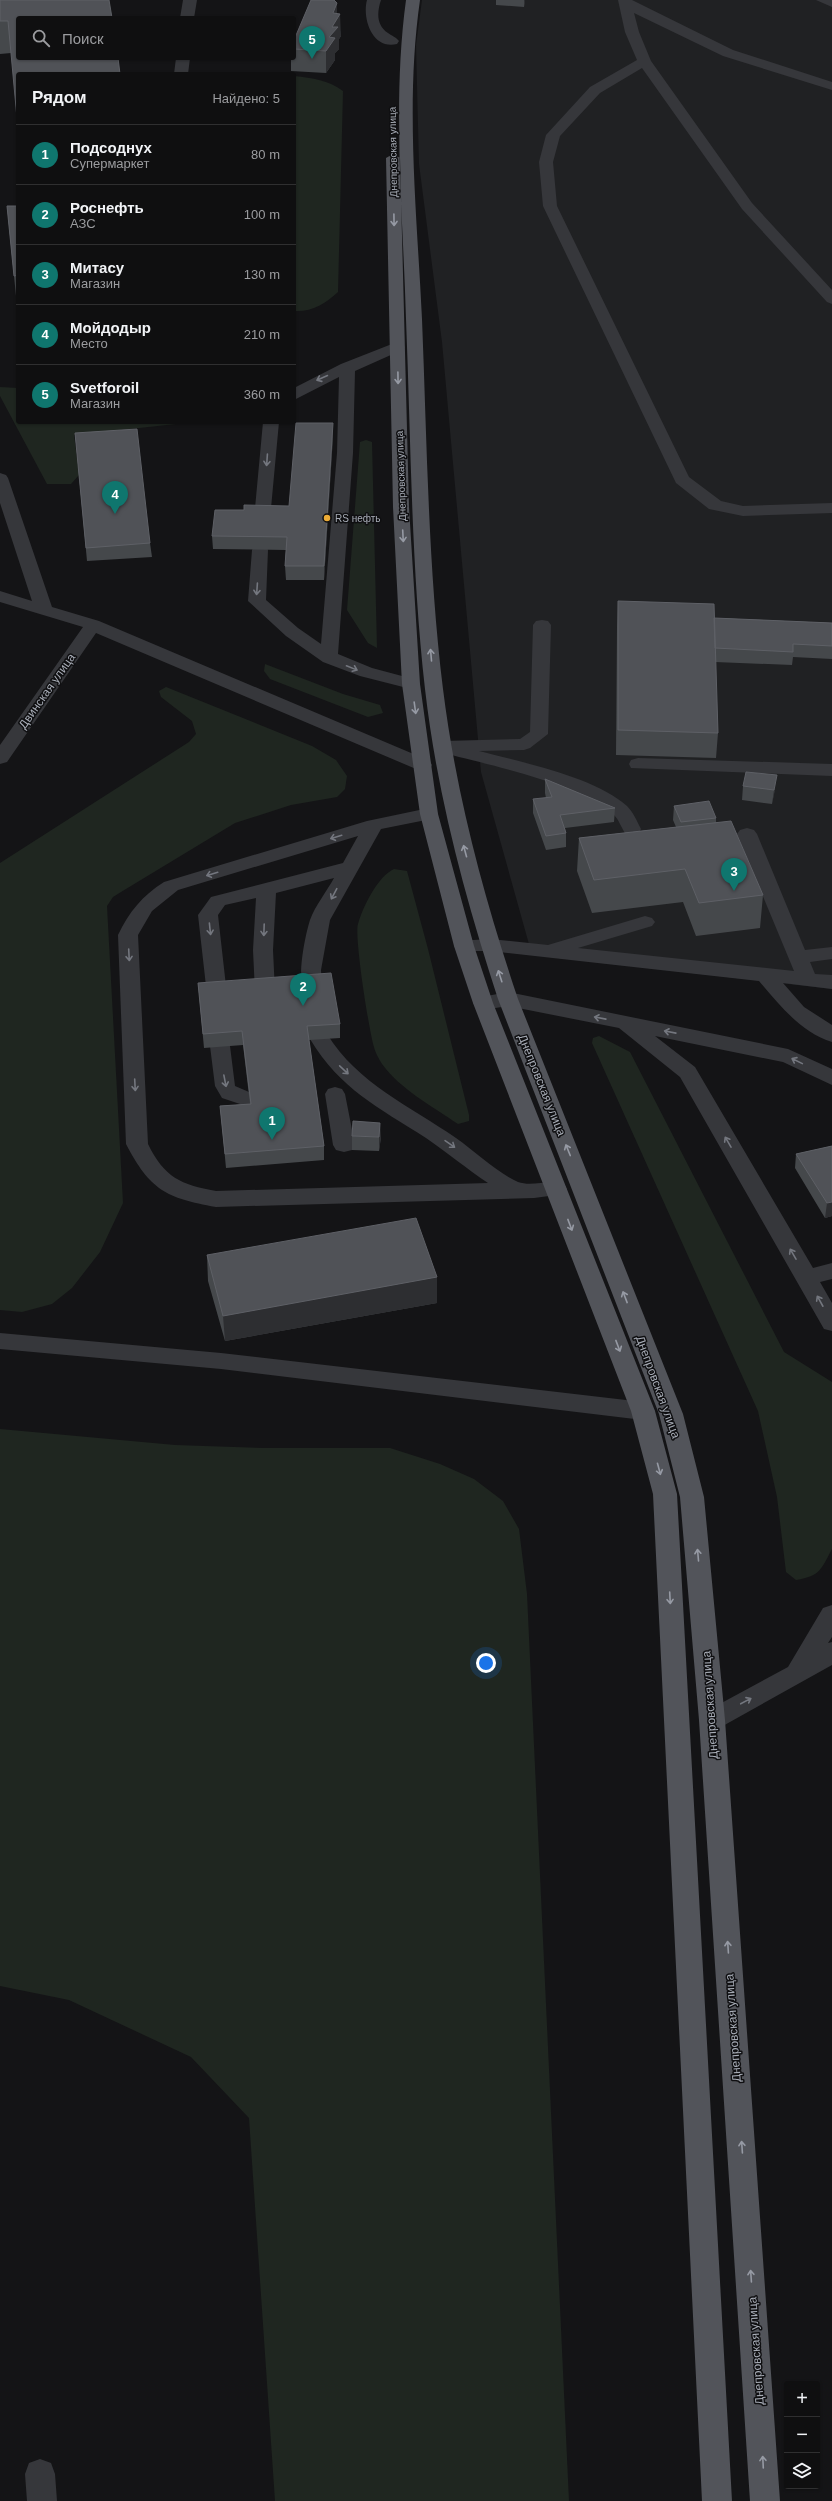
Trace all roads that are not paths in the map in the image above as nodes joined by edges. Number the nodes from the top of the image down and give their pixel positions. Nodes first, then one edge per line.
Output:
1 (190, 0) edge
2 (374, 0) edge
3 (399, 0) edge
4 (413, 0) edge
5 (823, 0) edge
6 (626, 2) edge
7 (832, 2) edge
8 (187, 16) edge
9 (392, 41) junction
10 (182, 60) edge
11 (644, 61) junction
12 (181, 72) edge
13 (832, 86) edge
14 (832, 299) edge
15 (397, 347) junction
16 (347, 367) junction
17 (296, 394) edge
18 (271, 424) edge
19 (0, 478) edge
20 (832, 508) edge
21 (262, 519) edge
22 (260, 550) edge
23 (0, 596) edge
24 (44, 609) junction
25 (93, 625) junction
26 (542, 625) dead end
27 (329, 658) junction
28 (411, 684) junction
29 (442, 747) junction
30 (0, 758) edge
31 (638, 764) dead end
32 (423, 765) junction
33 (832, 770) edge
34 (430, 814) junction
35 (374, 825) junction
36 (632, 829) dead end
37 (747, 834) dead end
38 (348, 868) junction
39 (266, 891) junction
40 (645, 922) dead end
41 (490, 945) junction
42 (464, 946) junction
43 (545, 951) junction
44 (832, 953) edge
45 (798, 957) junction
46 (766, 976) junction
47 (807, 979) junction
48 (832, 982) edge
49 (312, 988) edge
50 (265, 992) edge
51 (217, 995) edge
52 (508, 999) junction
53 (483, 1003) junction
54 (625, 1023) junction
55 (832, 1035) edge
56 (320, 1039) edge
57 (220, 1046) edge
58 (832, 1078) edge
59 (367, 1091) junction
60 (250, 1100) edge
61 (344, 1145) dead end
62 (556, 1189) junction
63 (515, 1190) junction
64 (832, 1271) edge
65 (807, 1278) junction
66 (832, 1324) edge
67 (0, 1342) edge
68 (643, 1411) junction
69 (832, 1615) edge
70 (832, 1652) edge
71 (797, 1674) junction
72 (712, 1720) junction
73 (717, 2501) edge
74 (765, 2501) edge

1 - 8 lane
2 - 9 lane
3 - 9 main road, Днепровская улица
29 -> 4 main road, Днепровская улица
5 - 7 lane
6 - 11 lane
6 - 13 lane
9 -> 15 main road, Днепровская улица
10 - 12 lane
11 - 14 lane
11 - 20 lane
15 - 16 lane
15 -> 28 main road, Днепровская улица
16 -> 17 lane
16 - 27 lane
18 -> 21 lane
19 - 24 lane
22 -> 27 lane
23 - 24 lane
24 - 25 lane
25 - 30 lane, Двинская улица
25 - 32 lane
26 - 29 lane
27 -> 28 lane
28 -> 32 main road, Днепровская улица
29 - 36 lane
41 -> 29 main road, Днепровская улица
31 - 33 lane
32 - 34 main road, Днепровская улица
34 - 35 lane
34 - 42 main road, Днепровская улица
35 - 38 lane
35 -> 63 lane
37 - 45 lane
38 - 39 lane
38 -> 49 lane
39 -> 50 lane
39 -> 51 lane
40 - 43 lane
41 - 42 lane
41 - 43 lane
52 -> 41 main road, Днепровская улица
42 - 53 main road, Днепровская улица
43 - 46 lane
44 - 45 lane
45 - 47 lane
46 - 47 lane
46 - 55 lane
47 - 48 lane
52 - 53 lane
54 -> 52 lane
72 -> 52 main road, Днепровская улица
53 - 62 main road, Днепровская улица
58 -> 54 lane
65 -> 54 lane
56 -> 59 lane
57 -> 60 lane
59 - 61 lane
59 -> 63 lane
62 - 63 lane
62 -> 68 main road, Днепровская улица
64 - 65 lane
66 -> 65 lane
67 - 68 lane
68 -> 73 main road, Днепровская улица
69 - 71 lane
70 - 71 lane
72 -> 71 lane
74 -> 72 main road, Днепровская улица

